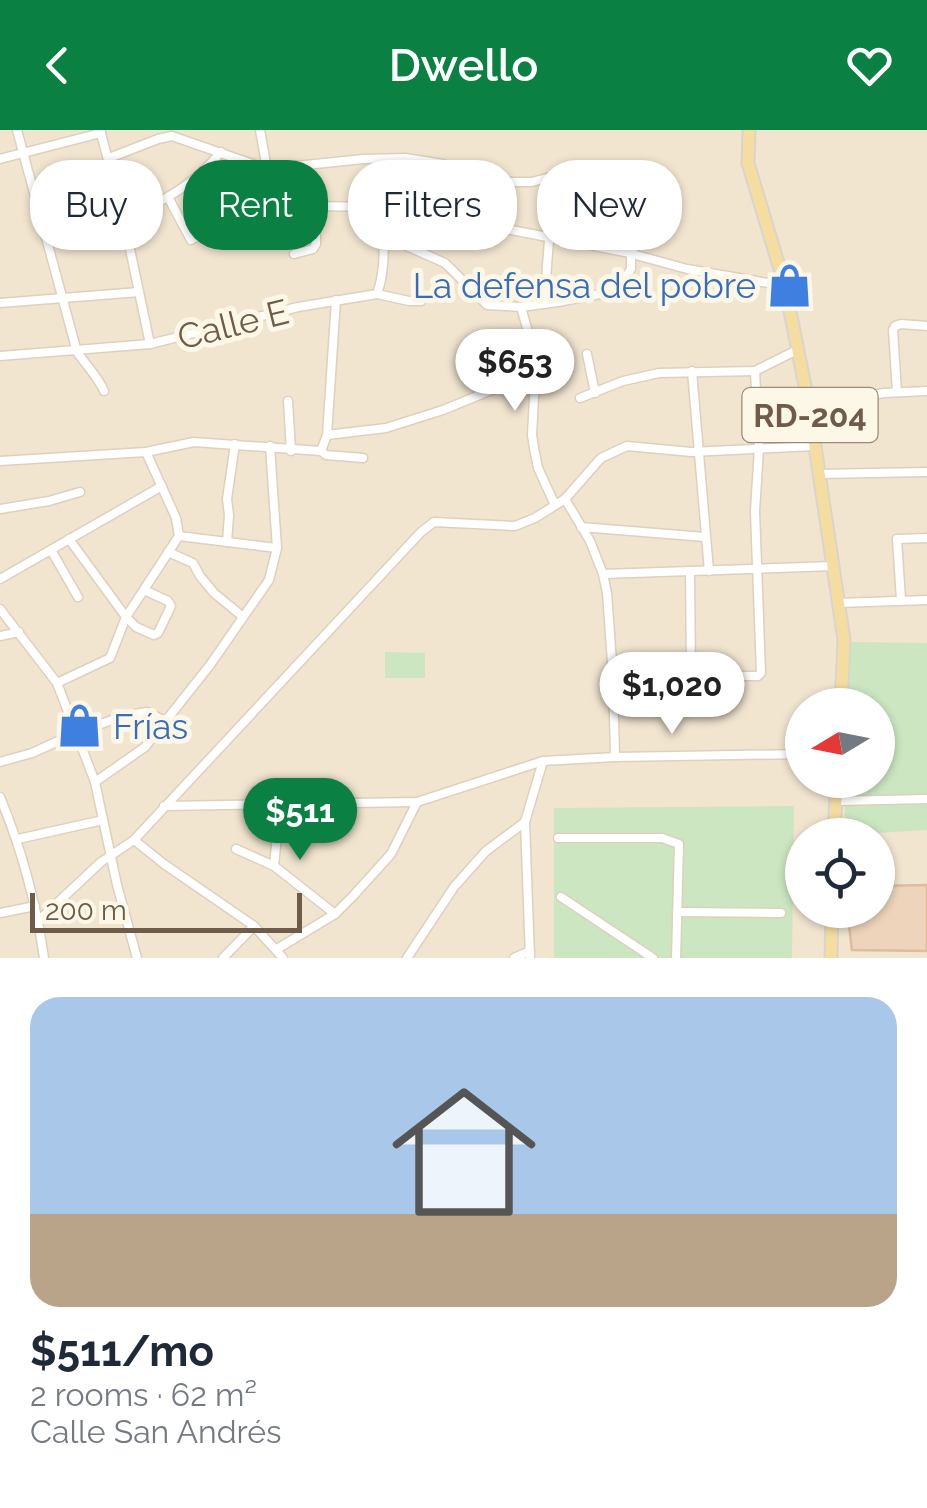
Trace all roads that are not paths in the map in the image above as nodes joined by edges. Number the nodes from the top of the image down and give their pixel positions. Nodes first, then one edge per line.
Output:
1 (17, 130) edge
2 (260, 130) edge
3 (748, 130) edge
4 (101, 131) edge
5 (169, 133) edge
6 (220, 152) junction
7 (23, 153) junction
8 (109, 158) joint
9 (0, 159) edge
10 (241, 160) edge
11 (265, 160) edge
12 (354, 160) edge
13 (418, 160) edge
14 (168, 197) junction
15 (163, 199) edge
16 (183, 225) edge
17 (130, 250) edge
18 (313, 250) edge
19 (383, 250) edge
20 (416, 250) edge
21 (547, 250) edge
22 (610, 250) edge
23 (632, 250) edge
24 (294, 254) dead end
25 (631, 254) junction
26 (785, 286) junction
27 (139, 292) junction
28 (377, 294) junction
29 (63, 298) junction
30 (336, 300) junction
31 (421, 301) dead end
32 (0, 304) edge
33 (544, 304) junction
34 (522, 307) junction
35 (927, 326) edge
36 (150, 344) junction
37 (798, 350) junction
38 (78, 352) junction
39 (587, 354) dead end
40 (0, 356) edge
41 (692, 371) junction
42 (755, 371) junction
43 (498, 388) dead end
44 (927, 390) edge
45 (104, 391) dead end
46 (594, 392) junction
47 (896, 392) junction
48 (580, 398) dead end
49 (288, 401) dead end
50 (809, 406) junction
51 (327, 436) junction
52 (235, 444) junction
53 (270, 446) junction
54 (814, 446) junction
55 (759, 448) junction
56 (292, 451) junction
57 (146, 452) junction
58 (321, 452) junction
59 (698, 452) junction
60 (363, 458) dead end
61 (0, 460) edge
62 (927, 472) edge
63 (819, 474) junction
64 (162, 486) junction
65 (80, 492) dead end
66 (565, 499) junction
67 (554, 504) junction
68 (0, 509) edge
69 (581, 527) junction
70 (179, 536) junction
71 (705, 536) junction
72 (927, 538) edge
73 (69, 540) junction
74 (227, 542) junction
75 (277, 548) junction
76 (51, 550) junction
77 (168, 552) junction
78 (833, 566) junction
79 (758, 568) junction
80 (690, 571) junction
81 (708, 571) junction
82 (603, 574) junction
83 (0, 579) edge
84 (144, 590) junction
85 (78, 597) dead end
86 (900, 600) junction
87 (927, 600) edge
88 (838, 603) junction
89 (0, 609) edge
90 (242, 616) junction
91 (126, 617) junction
92 (19, 632) junction
93 (0, 636) edge
94 (613, 676) junction
95 (691, 676) junction
96 (57, 683) junction
97 (842, 688) edge
98 (166, 721) junction
99 (76, 732) junction
100 (785, 754) edge
101 (615, 756) junction
102 (543, 761) junction
103 (0, 762) edge
104 (94, 782) junction
105 (0, 798) edge
106 (836, 798) edge
107 (927, 799) edge
108 (417, 802) junction
109 (836, 802) junction
110 (280, 805) junction
111 (164, 806) junction
112 (835, 818) edge
113 (103, 820) junction
114 (524, 822) junction
115 (558, 838) dead end
116 (18, 839) junction
117 (134, 840) junction
118 (236, 849) dead end
119 (111, 856) junction
120 (274, 866) junction
121 (561, 897) dead end
122 (36, 906) junction
123 (677, 912) junction
124 (0, 913) edge
125 (781, 913) dead end
126 (336, 914) junction
127 (38, 921) junction
128 (254, 926) junction
129 (832, 928) edge
130 (277, 949) junction
131 (530, 955) edge
132 (44, 958) edge
133 (137, 958) edge
134 (224, 958) edge
135 (283, 958) edge
136 (407, 958) edge
137 (514, 958) edge
138 (653, 958) edge
139 (676, 958) edge
140 (831, 958) edge

1 - 7 street
2 - 11 street
3 - 26 main road, RD-204
4 - 7 street
4 - 8 street
5 - 6 street
5 - 8 street
6 - 10 street
6 - 14 street
7 - 9 street
7 - 29 street
12 - 13 street
14 - 15 street
14 - 16 street
17 - 27 street
18 - 24 street
19 - 28 street
20 - 34 street
21 - 33 street
22 - 25 street
23 - 25 street
25 - 26 street
25 - 33 street
26 - 37 main road, RD-204
27 - 29 street
27 - 36 street
28 - 30 street, Calle E
28 - 31 street, Calle E
29 - 32 street
29 - 38 street
30 - 36 street, Calle E
30 - 51 street
33 - 34 street
34 - 67 street
35 - 47 street
36 - 38 street, Calle E
37 - 42 street
37 - 50 main road, RD-204
38 - 40 street, Calle E
38 - 45 street
39 - 46 street
41 - 42 street
41 - 46 street
41 - 59 street
42 - 55 street
43 - 51 street
44 - 47 street
46 - 48 street
47 - 50 street
49 - 56 street
50 - 54 main road, RD-204
51 - 58 street
52 - 53 street
52 - 57 street
52 - 74 street
53 - 56 street
53 - 75 street
54 - 55 street
54 - 63 main road, RD-204
55 - 59 street
55 - 79 street
56 - 58 street
57 - 61 street
57 - 64 street
58 - 60 street
59 - 66 street
59 - 71 street
62 - 63 street
63 - 78 main road, RD-204
64 - 70 street
64 - 73 street
65 - 68 street
66 - 67 street
66 - 69 street
67 - 111 street
69 - 71 street
69 - 82 street
70 - 74 street
70 - 77 street
71 - 81 street
72 - 86 street
73 - 76 street
73 - 91 street
74 - 75 street
75 - 90 street
76 - 83 street
76 - 85 street
77 - 84 street
77 - 90 street
78 - 79 street
78 - 88 main road, RD-204
79 - 81 street
79 - 95 street
80 - 81 street
80 - 82 street
80 - 95 street
82 - 94 street
84 - 91 street
84 - 91 street
86 - 87 street
86 - 88 street
88 - 97 main road, RD-204
89 - 92 street
90 - 98 street
91 - 96 street
92 - 93 street
92 - 96 street
94 - 95 street
94 - 101 street
96 - 99 street
98 - 99 street
98 - 104 street
99 - 103 street
99 - 104 street
100 - 101 street
101 - 102 street
102 - 108 street
102 - 114 street
104 - 113 street
105 - 116 street
106 - 109 main road
107 - 109 street
108 - 110 street
108 - 126 street
109 - 112 main road
110 - 111 street
110 - 120 street
111 - 117 street
113 - 116 street
113 - 119 street
114 - 131 street
114 - 136 street
115 - 123 street
116 - 122 street
117 - 119 street
117 - 128 street
118 - 120 street
119 - 127 street
119 - 133 street
120 - 126 street
121 - 138 street
122 - 124 street
122 - 127 street
123 - 125 street
123 - 139 street
126 - 130 street
127 - 132 street
128 - 130 street
128 - 134 street
129 - 140 main road
130 - 135 street
131 - 137 street

